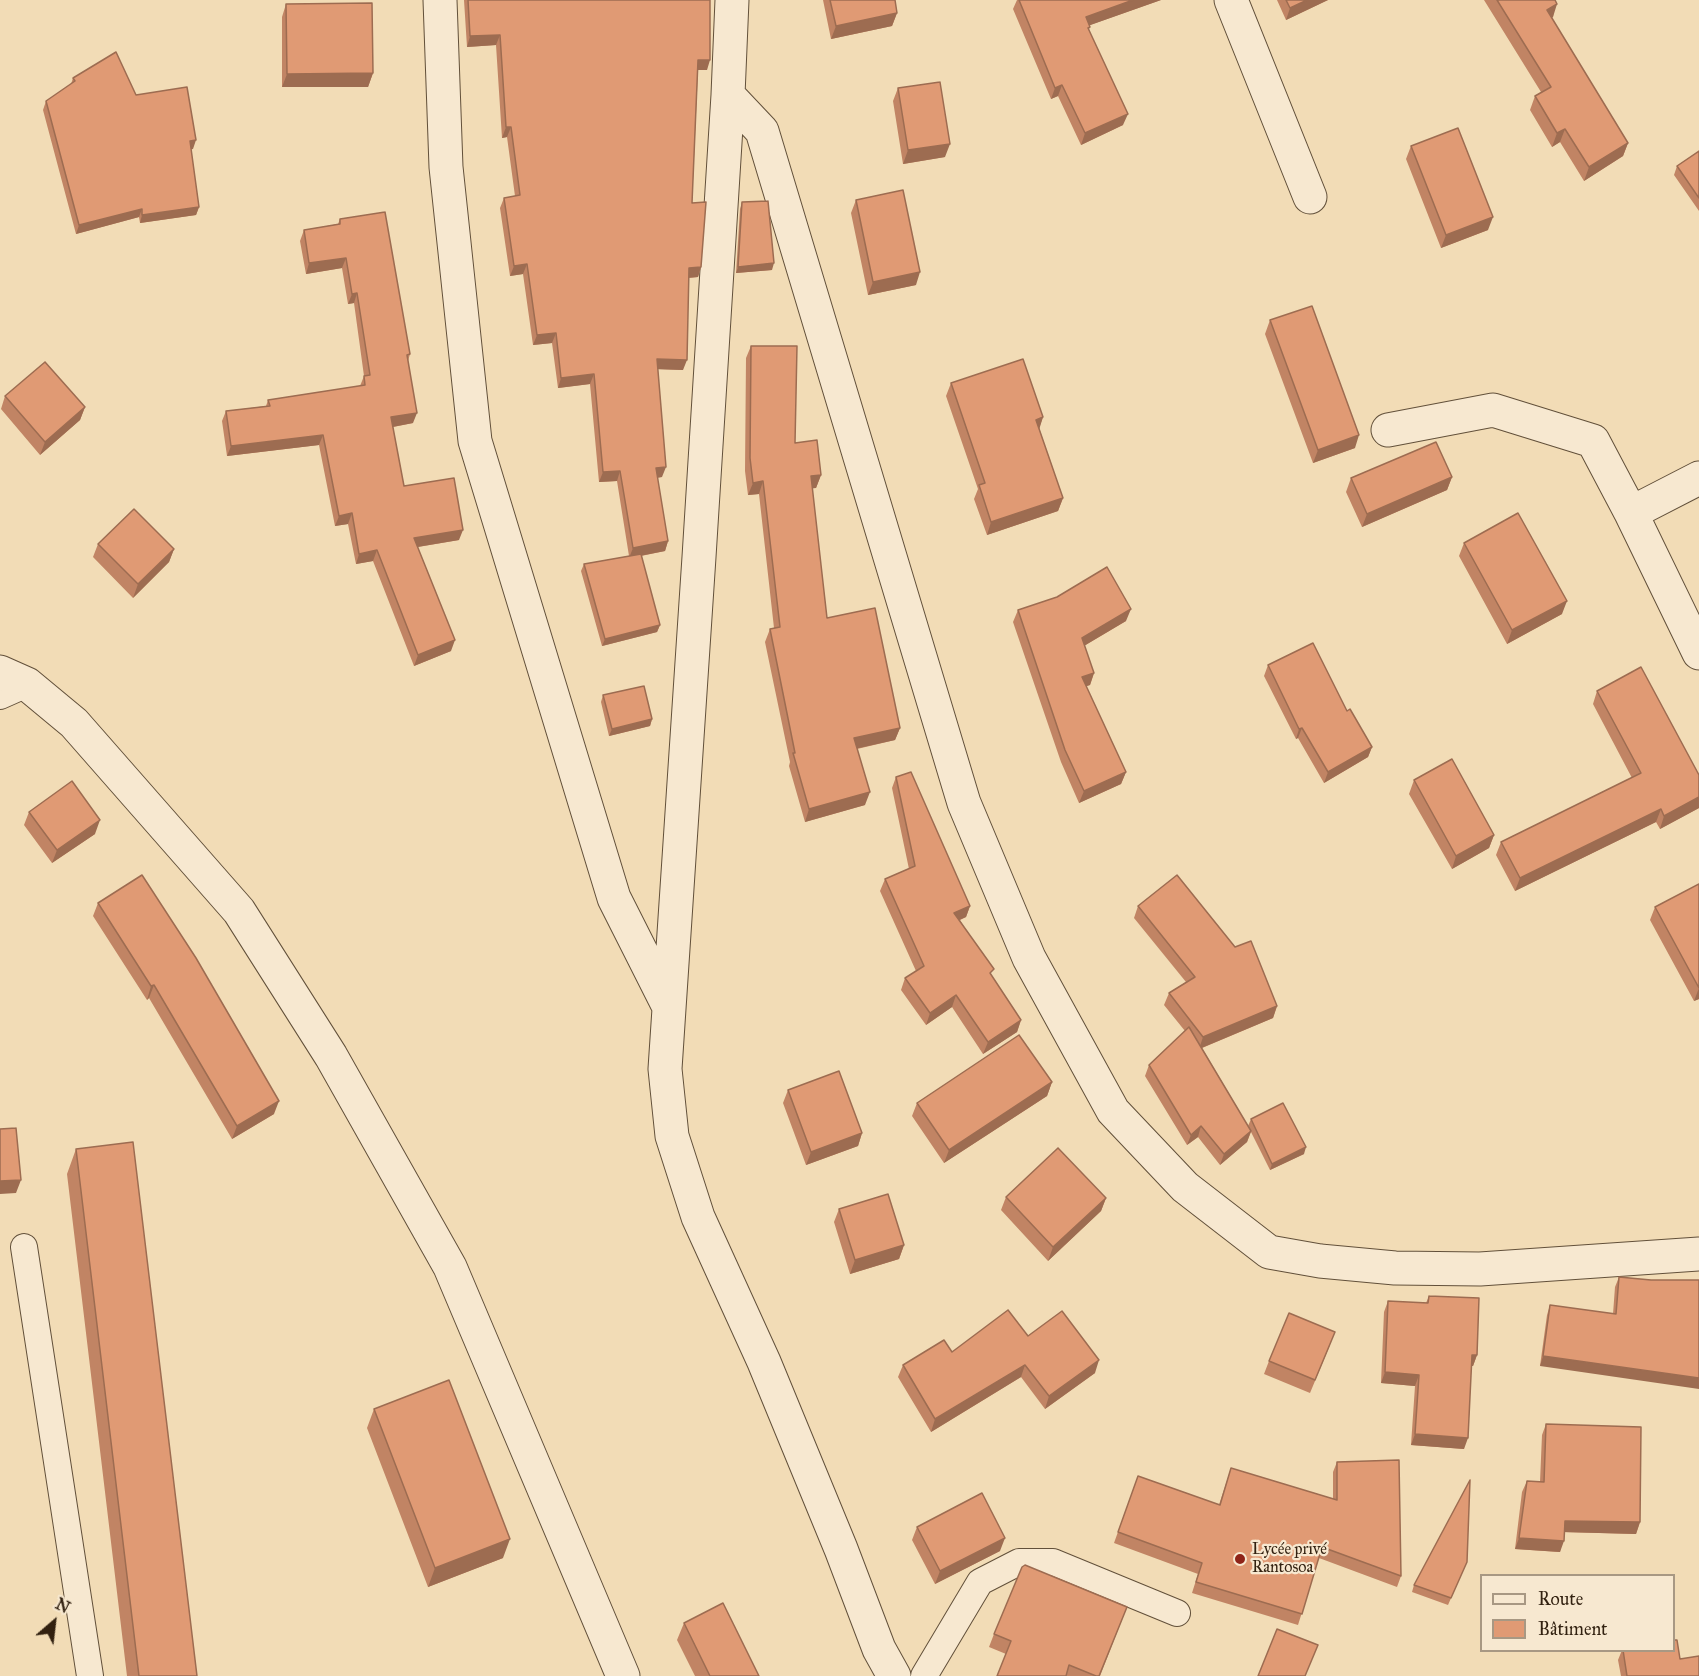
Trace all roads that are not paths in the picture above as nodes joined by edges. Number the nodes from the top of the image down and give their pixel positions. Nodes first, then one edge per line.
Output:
1 (440, 0) edge
2 (732, 0) edge
3 (1231, 0) edge
4 (728, 95) junction
5 (1310, 197) dead end
6 (1388, 430) dead end
7 (1699, 478) edge
8 (1631, 513) junction
9 (1699, 653) edge
10 (9, 684) edge
11 (669, 1008) junction
12 (24, 1247) dead end
13 (1699, 1254) edge
14 (1177, 1613) dead end
15 (90, 1676) edge
16 (623, 1676) edge
17 (894, 1676) edge
18 (924, 1676) edge

1 - 11 street
2 - 4 street
3 - 5 street
4 - 11 street
4 - 13 street
6 - 8 street
7 - 8 street
8 - 9 street
10 - 16 street
11 - 17 street
12 - 15 lane
14 - 18 lane

